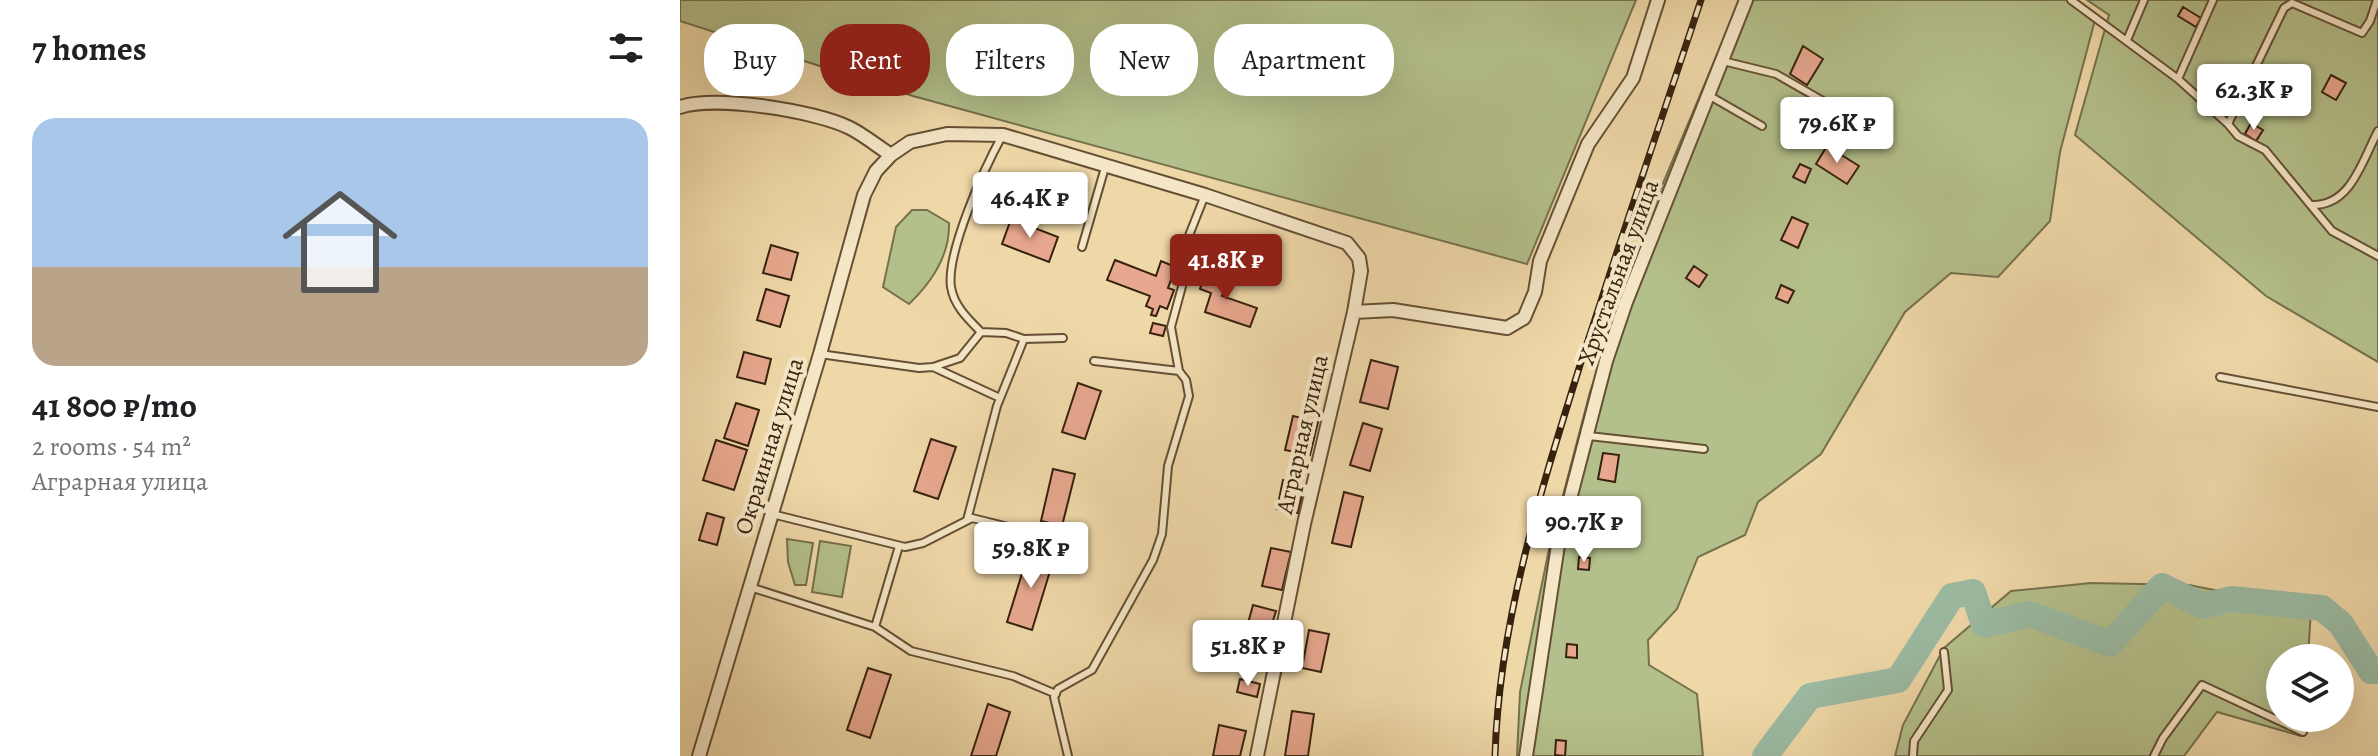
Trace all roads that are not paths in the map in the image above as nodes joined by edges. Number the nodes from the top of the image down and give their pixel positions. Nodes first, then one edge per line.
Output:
1 (1658, 0) edge
2 (1746, 0) edge
3 (2071, 0) edge
4 (2144, 0) edge
5 (2213, 0) edge
6 (2377, 0) edge
7 (2127, 40) junction
8 (1723, 61) junction
9 (2178, 79) junction
10 (1710, 96) junction
11 (680, 107) edge
12 (1858, 121) dead end
13 (2228, 124) junction
14 (1762, 126) dead end
15 (2378, 131) edge
16 (1003, 135) junction
17 (910, 142) joint
18 (891, 155) junction
19 (1106, 164) junction
20 (1205, 195) junction
21 (2312, 205) junction
22 (1082, 247) dead end
23 (2378, 256) edge
24 (1354, 312) junction
25 (981, 332) junction
26 (1063, 338) dead end
27 (1024, 339) junction
28 (820, 354) junction
29 (1094, 361) dead end
30 (933, 367) junction
31 (1179, 371) junction
32 (2220, 377) dead end
33 (1000, 398) junction
34 (2378, 407) edge
35 (1589, 436) junction
36 (1704, 449) dead end
37 (772, 514) junction
38 (967, 520) junction
39 (1073, 543) dead end
40 (899, 546) junction
41 (750, 587) junction
42 (875, 627) junction
43 (1944, 652) dead end
44 (1056, 694) junction
45 (2266, 715) edge
46 (699, 756) edge
47 (1068, 756) edge
48 (1257, 756) edge
49 (1526, 756) edge
50 (1913, 756) edge
51 (2154, 756) edge

1 - 24 street
2 - 8 street, Хрустальная улица
3 - 7 lane
4 - 7 lane
5 - 9 lane
6 - 13 lane
7 - 9 lane
8 - 10 street, Хрустальная улица
8 - 12 lane
9 - 13 lane
10 - 14 lane
10 - 35 street, Хрустальная улица
11 - 18 street
13 - 21 lane
15 - 21 lane
16 - 17 street, Аграрная улица
16 - 19 street, Аграрная улица
16 - 25 lane
17 - 18 street, Окраинная улица
18 - 28 street, Окраинная улица
19 - 20 street, Аграрная улица
19 - 22 lane
20 - 24 street, Аграрная улица
20 - 31 lane
21 - 23 lane
24 - 48 street, Аграрная улица
25 - 27 lane
25 - 30 lane
26 - 27 lane
27 - 33 lane
28 - 30 lane
28 - 37 street, Окраинная улица
29 - 31 lane
30 - 33 lane
31 - 44 lane
32 - 34 lane
33 - 38 lane
35 - 36 lane
35 - 49 street, Хрустальная улица
37 - 40 lane
37 - 41 street, Окраинная улица
38 - 39 lane
38 - 40 lane
40 - 42 lane
41 - 42 lane
41 - 46 street, Окраинная улица
42 - 44 lane
43 - 50 lane
44 - 47 lane
45 - 51 lane

